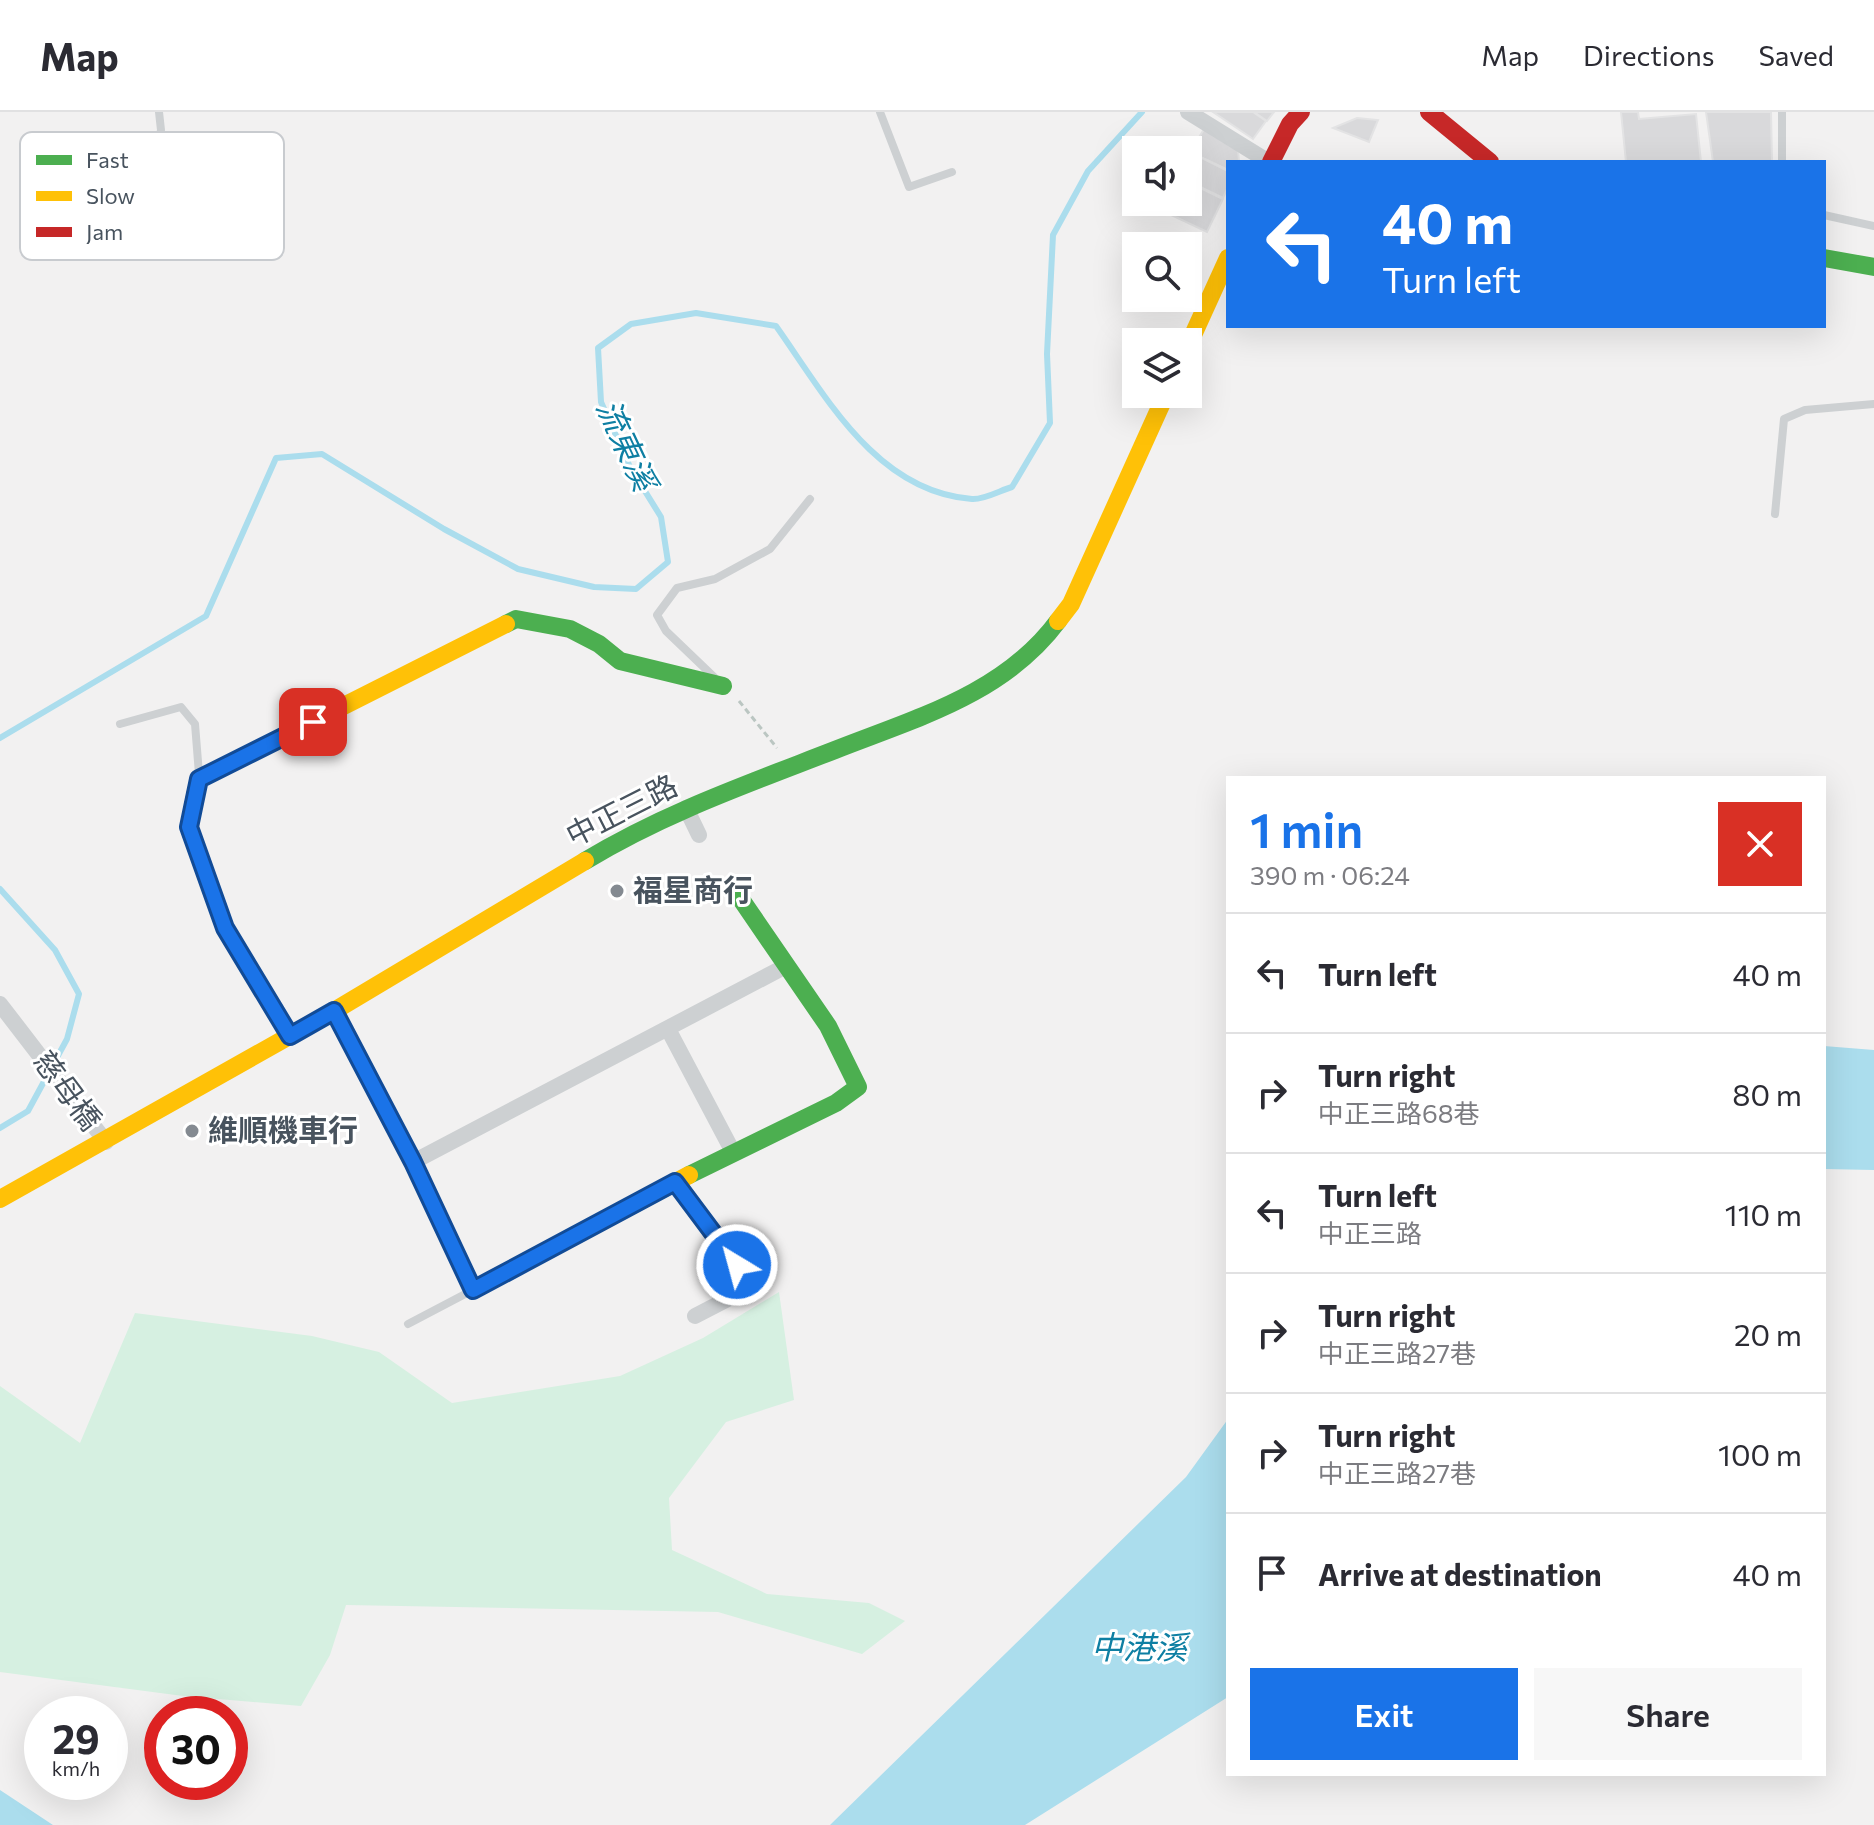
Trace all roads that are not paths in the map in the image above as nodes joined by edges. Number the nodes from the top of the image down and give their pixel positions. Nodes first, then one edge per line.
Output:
1 (159, 112) edge
2 (880, 112) edge
3 (1301, 112) edge
4 (1429, 112) edge
5 (1782, 112) edge
6 (1190, 113) edge
7 (161, 132) edge
8 (1267, 160) edge
9 (1271, 160) edge
10 (1488, 160) edge
11 (1782, 160) edge
12 (952, 172) dead end
13 (1826, 215) edge
14 (1874, 226) edge
15 (1826, 258) edge
16 (1226, 262) edge
17 (1874, 267) edge
18 (1196, 328) edge
19 (1874, 404) edge
20 (1160, 408) edge
21 (810, 499) dead end
22 (1775, 514) dead end
23 (723, 686) joint
24 (120, 724) dead end
25 (199, 779) junction
26 (686, 808) junction
27 (699, 835) dead end
28 (734, 889) dead end
29 (786, 966) junction
30 (0, 1004) edge
31 (334, 1011) junction
32 (668, 1029) junction
33 (290, 1036) junction
34 (106, 1142) junction
35 (733, 1152) junction
36 (413, 1162) junction
37 (675, 1182) junction
38 (0, 1199) edge
39 (473, 1290) junction
40 (695, 1316) dead end
41 (408, 1324) dead end

1 - 7 lane
2 - 12 lane
3 - 9 street
4 - 10 street
5 - 11 lane
6 - 8 street
13 - 14 lane
15 - 17 street
16 - 18 street
19 - 22 lane
20 - 26 street, 中正三路
21 - 23 lane
23 - 25 street
24 - 25 lane
25 - 33 street
26 - 27 street
26 - 31 street, 中正三路
28 - 29 street
29 - 32 street
29 - 35 street
30 - 34 street, 慈母橋
31 - 33 street, 中正三路
31 - 36 street
32 - 35 street
32 - 36 street
33 - 34 street, 中正三路
34 - 38 street, 中正三路
35 - 37 street
36 - 39 street
37 - 39 street
37 - 40 street
39 - 41 lane

